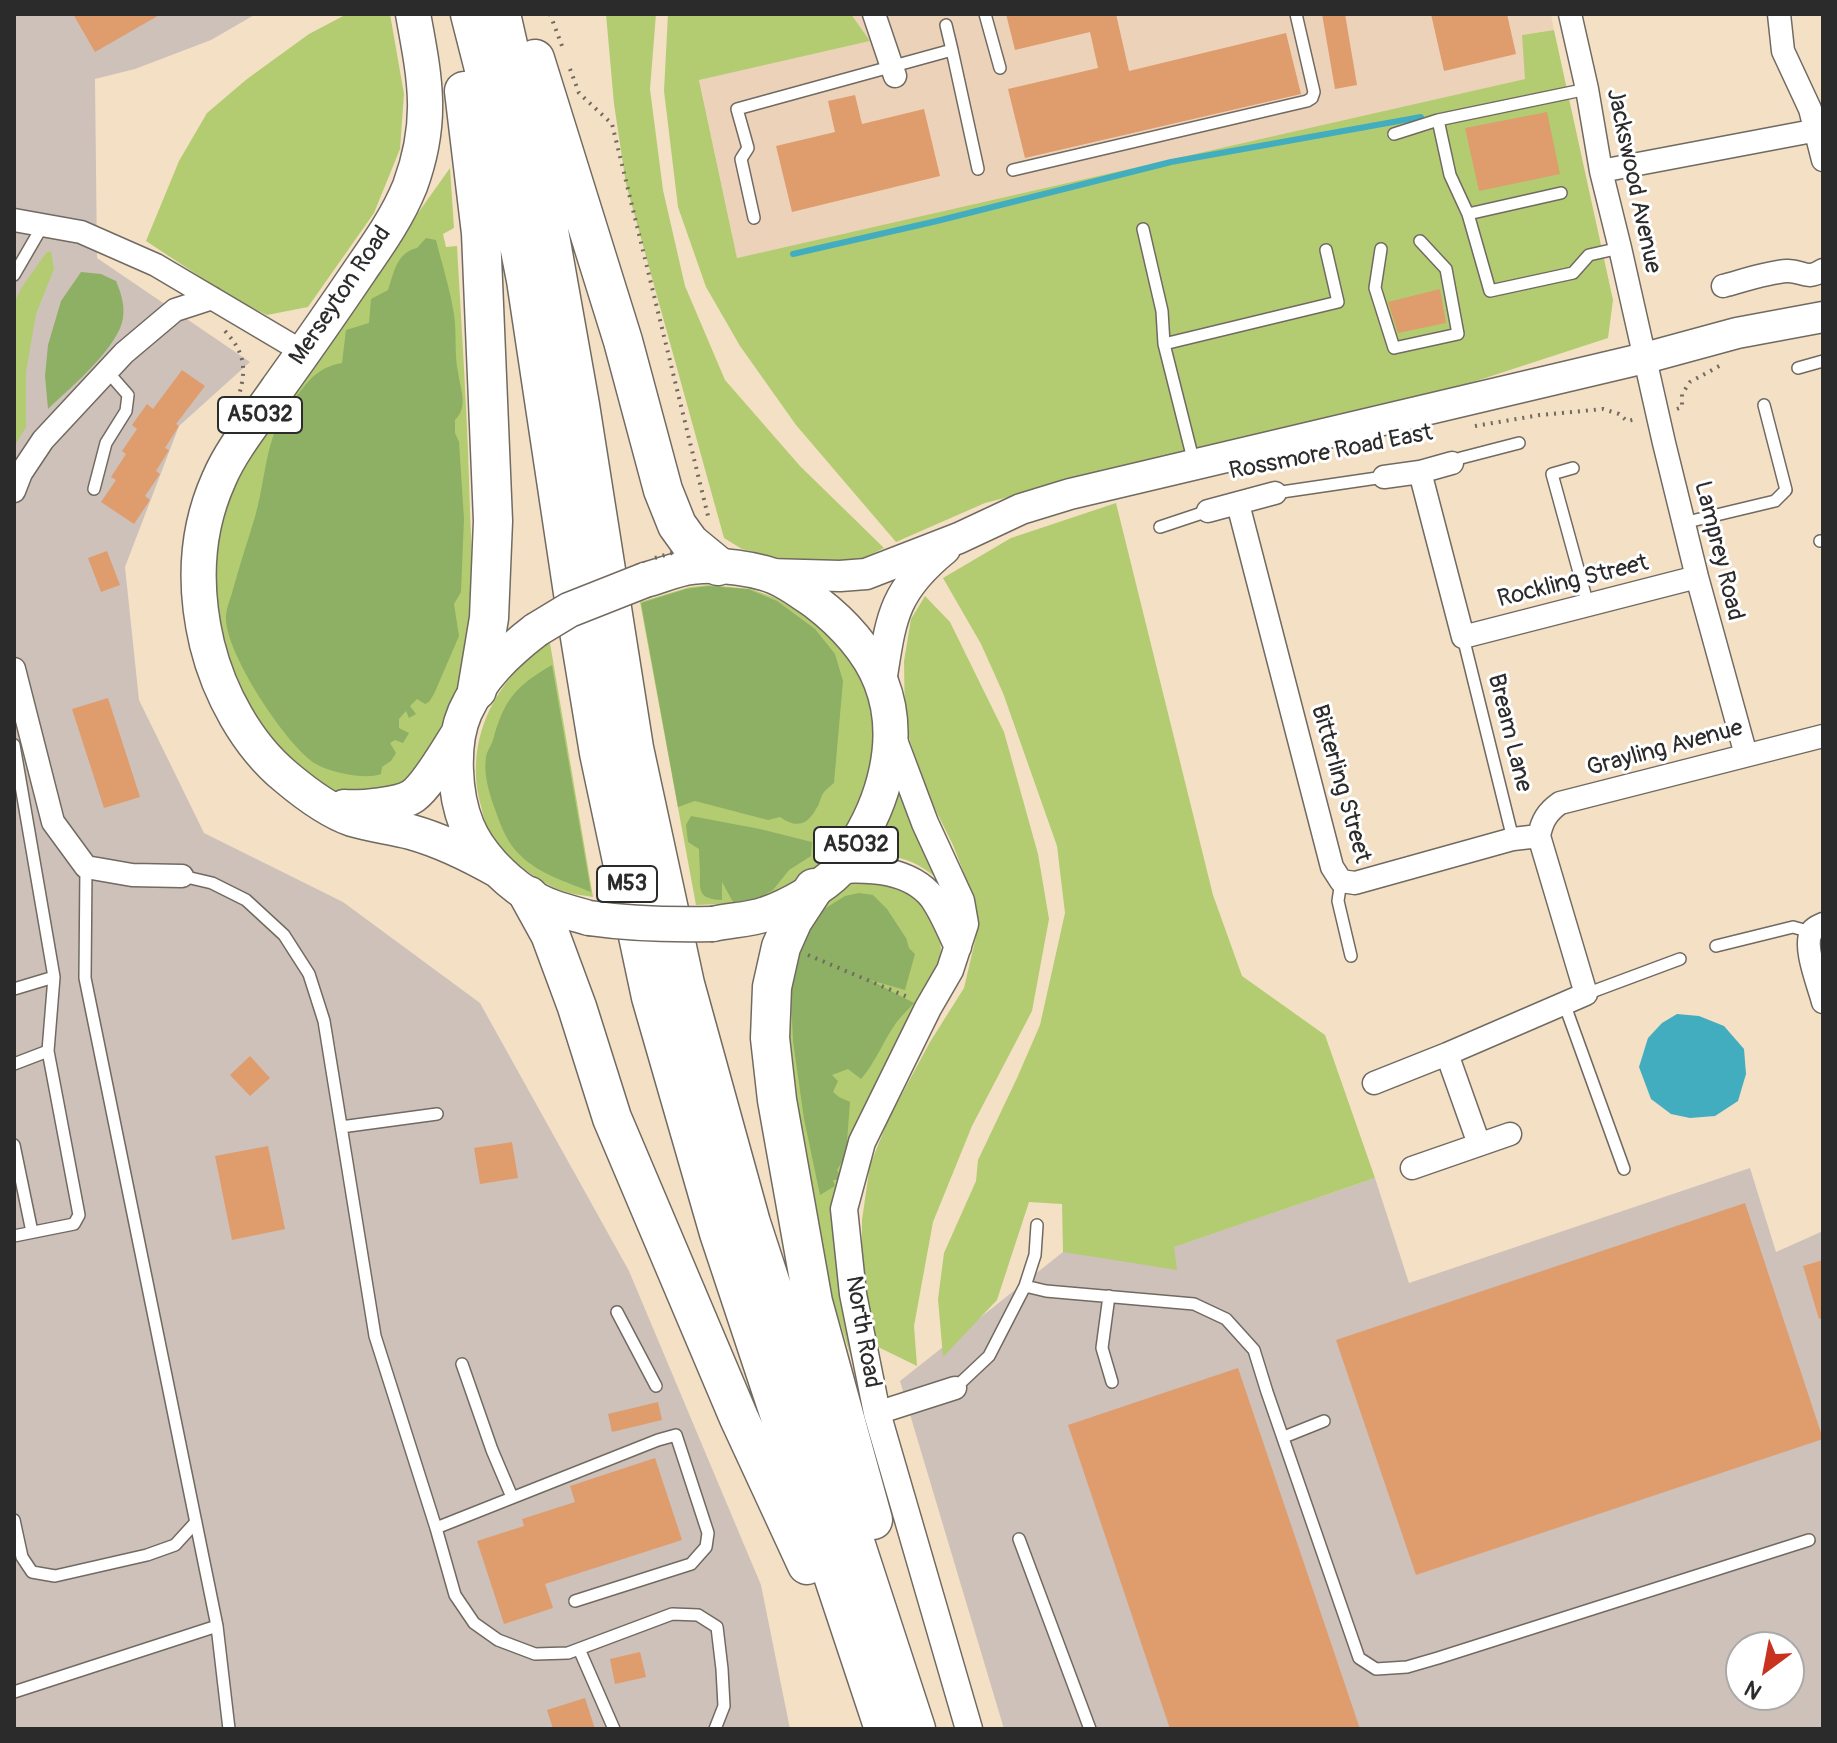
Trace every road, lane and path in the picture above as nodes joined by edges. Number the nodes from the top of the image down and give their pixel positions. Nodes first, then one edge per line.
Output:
1 (413, 14) edge
2 (449, 14) edge
3 (470, 14) edge
4 (501, 14) edge
5 (521, 14) edge
6 (550, 14) edge
7 (874, 14) edge
8 (985, 14) edge
9 (1296, 14) edge
10 (1570, 14) edge
11 (1779, 14) edge
12 (946, 25) dead end
13 (952, 50) junction
14 (564, 53) dead end
15 (569, 66) dead end
16 (1000, 68) dead end
17 (893, 71) junction
18 (1587, 89) junction
19 (1438, 120) junction
20 (1819, 130) edge
21 (1394, 134) dead end
22 (1823, 160) edge
23 (978, 169) dead end
24 (1013, 170) dead end
25 (1601, 171) junction
26 (1561, 193) dead end
27 (1468, 214) junction
28 (754, 218) dead end
29 (14, 220) edge
30 (43, 225) junction
31 (1143, 229) dead end
32 (1420, 241) dead end
33 (1620, 248) junction
34 (1381, 249) dead end
35 (1326, 250) dead end
36 (1823, 270) edge
37 (14, 275) edge
38 (1723, 286) dead end
39 (212, 298) junction
40 (1823, 317) edge
41 (1164, 344) junction
42 (303, 352) junction
43 (1645, 358) junction
44 (1736, 361) dead end
45 (1823, 361) edge
46 (1798, 368) dead end
47 (107, 371) junction
48 (238, 397) dead end
49 (1764, 405) dead end
50 (1658, 417) junction
51 (1462, 428) dead end
52 (1519, 443) dead end
53 (1452, 463) joint
54 (1194, 464) junction
55 (1573, 468) dead end
56 (1420, 472) junction
57 (1384, 477) joint
58 (94, 489) dead end
59 (14, 491) edge
60 (1275, 493) joint
61 (1238, 504) junction
62 (1208, 511) joint
63 (1683, 523) junction
64 (711, 526) dead end
65 (1160, 527) dead end
66 (945, 546) junction
67 (718, 566) junction
68 (768, 574) junction
69 (1697, 577) junction
70 (1588, 606) junction
71 (1463, 637) junction
72 (14, 669) edge
73 (881, 682) junction
74 (477, 690) junction
75 (460, 731) junction
76 (890, 732) junction
77 (1823, 736) edge
78 (14, 745) edge
79 (1746, 755) junction
80 (323, 805) junction
81 (1539, 836) junction
82 (1513, 839) junction
83 (86, 867) junction
84 (499, 871) junction
85 (182, 876) joint
86 (827, 879) junction
87 (1341, 881) junction
88 (529, 896) junction
89 (1817, 928) edge
90 (1716, 946) dead end
91 (781, 947) junction
92 (958, 947) junction
93 (1351, 956) dead end
94 (1680, 959) dead end
95 (54, 977) junction
96 (14, 989) edge
97 (1586, 994) junction
98 (1823, 1002) edge
99 (1564, 1003) junction
100 (928, 1008) junction
101 (48, 1051) junction
102 (1447, 1054) junction
103 (14, 1064) edge
104 (1374, 1083) dead end
105 (437, 1114) dead end
106 (341, 1127) junction
107 (1510, 1134) dead end
108 (1479, 1144) junction
109 (14, 1145) edge
110 (1412, 1168) dead end
111 (1624, 1169) dead end
112 (1037, 1225) dead end
113 (32, 1232) junction
114 (14, 1236) edge
115 (1025, 1286) junction
116 (1109, 1296) junction
117 (617, 1312) dead end
118 (462, 1364) dead end
119 (1112, 1382) dead end
120 (656, 1386) dead end
121 (955, 1388) joint
122 (877, 1413) junction
123 (1324, 1421) dead end
124 (1284, 1437) junction
125 (512, 1497) junction
126 (14, 1520) edge
127 (196, 1522) junction
128 (436, 1528) junction
129 (1019, 1539) dead end
130 (1809, 1540) dead end
131 (575, 1601) dead end
132 (217, 1626) junction
133 (579, 1649) junction
134 (14, 1692) edge
135 (229, 1729) edge
136 (614, 1729) edge
137 (715, 1729) edge
138 (884, 1729) edge
139 (916, 1729) edge
140 (935, 1729) edge
141 (969, 1729) edge
142 (1090, 1729) edge

1 - 42 main road, Merseyton Road / A5032
2 - 74 highway
3 - 138 highway, M53
4 - 139 highway, M53
5 - 67 highway
6 - 14 path
7 - 17 street
8 - 16 lane
9 - 24 lane
10 - 18 street, Jackswood Avenue
11 - 20 street
12 - 13 lane
13 - 17 lane
13 - 23 lane
15 - 64 path
17 - 28 lane
18 - 19 lane
18 - 25 street, Jackswood Avenue
19 - 21 lane
19 - 27 lane
20 - 22 street
20 - 25 street
25 - 33 street, Jackswood Avenue
26 - 27 lane
27 - 33 lane
29 - 30 street
30 - 37 lane
30 - 39 street
31 - 41 lane
32 - 34 lane
33 - 43 street, Jackswood Avenue
35 - 41 lane
36 - 38 street
39 - 42 street
39 - 47 street
39 - 48 path
40 - 43 main road, Rossmore Road East
41 - 54 lane
42 - 80 main road, Merseyton Road / A5032
43 - 50 street, Lamprey Road
43 - 54 main road, Rossmore Road East
44 - 50 path
45 - 46 lane
47 - 58 lane
47 - 59 street
49 - 63 lane
50 - 51 path, Rossmore Road East
50 - 63 street, Lamprey Road
52 - 53 lane
53 - 56 street
54 - 66 main road, Rossmore Road East
55 - 70 lane
56 - 57 street
56 - 71 street
57 - 60 lane
60 - 61 street
61 - 62 street
61 - 87 street, Bitterling Street
62 - 65 lane
63 - 69 street, Lamprey Road
66 - 68 main road, Rossmore Road East
66 - 73 main road, Rossmore Road East
67 - 68 main road, A5032
67 - 74 main road, A5032, bridge
68 - 73 main road, A5032
69 - 70 street, Rockling Street
69 - 79 street, Lamprey Road
70 - 71 street, Rockling Street
71 - 82 lane, Bream Lane
72 - 83 street
73 - 76 main road, A5032
74 - 75 main road, A5032
75 - 80 main road, A5032
75 - 84 main road, A5032
76 - 86 main road, A5032
76 - 92 street, North Road
77 - 79 street, Grayling Avenue
78 - 95 lane
79 - 81 street, Grayling Avenue
80 - 84 main road, Merseyton Road / A5032
81 - 82 street, Bitterling Street
81 - 97 street
82 - 87 street, Bitterling Street
83 - 85 street
83 - 127 lane
84 - 88 main road, A5032
85 - 106 lane
86 - 88 main road, A5032, bridge
86 - 91 highway
86 - 92 street
87 - 93 lane
88 - 138 highway
89 - 90 lane
89 - 98 street
91 - 100 path
91 - 140 highway
92 - 100 street, North Road
94 - 97 lane
95 - 96 lane
95 - 101 lane
97 - 99 street
99 - 102 street
99 - 111 lane
100 - 122 street, North Road
101 - 103 lane
101 - 113 lane
102 - 104 street
102 - 108 street
105 - 106 lane
106 - 128 lane
107 - 108 street
108 - 110 street
109 - 113 lane
112 - 115 lane
113 - 114 lane
115 - 116 lane
115 - 121 lane
116 - 119 lane
116 - 124 lane
117 - 120 lane
118 - 125 lane
121 - 122 street
122 - 141 street, North Road
123 - 124 lane
124 - 130 lane
125 - 128 lane
125 - 131 lane
126 - 127 lane
127 - 132 lane
128 - 133 lane
129 - 142 lane
132 - 134 lane
132 - 135 lane
133 - 136 lane
133 - 137 lane

